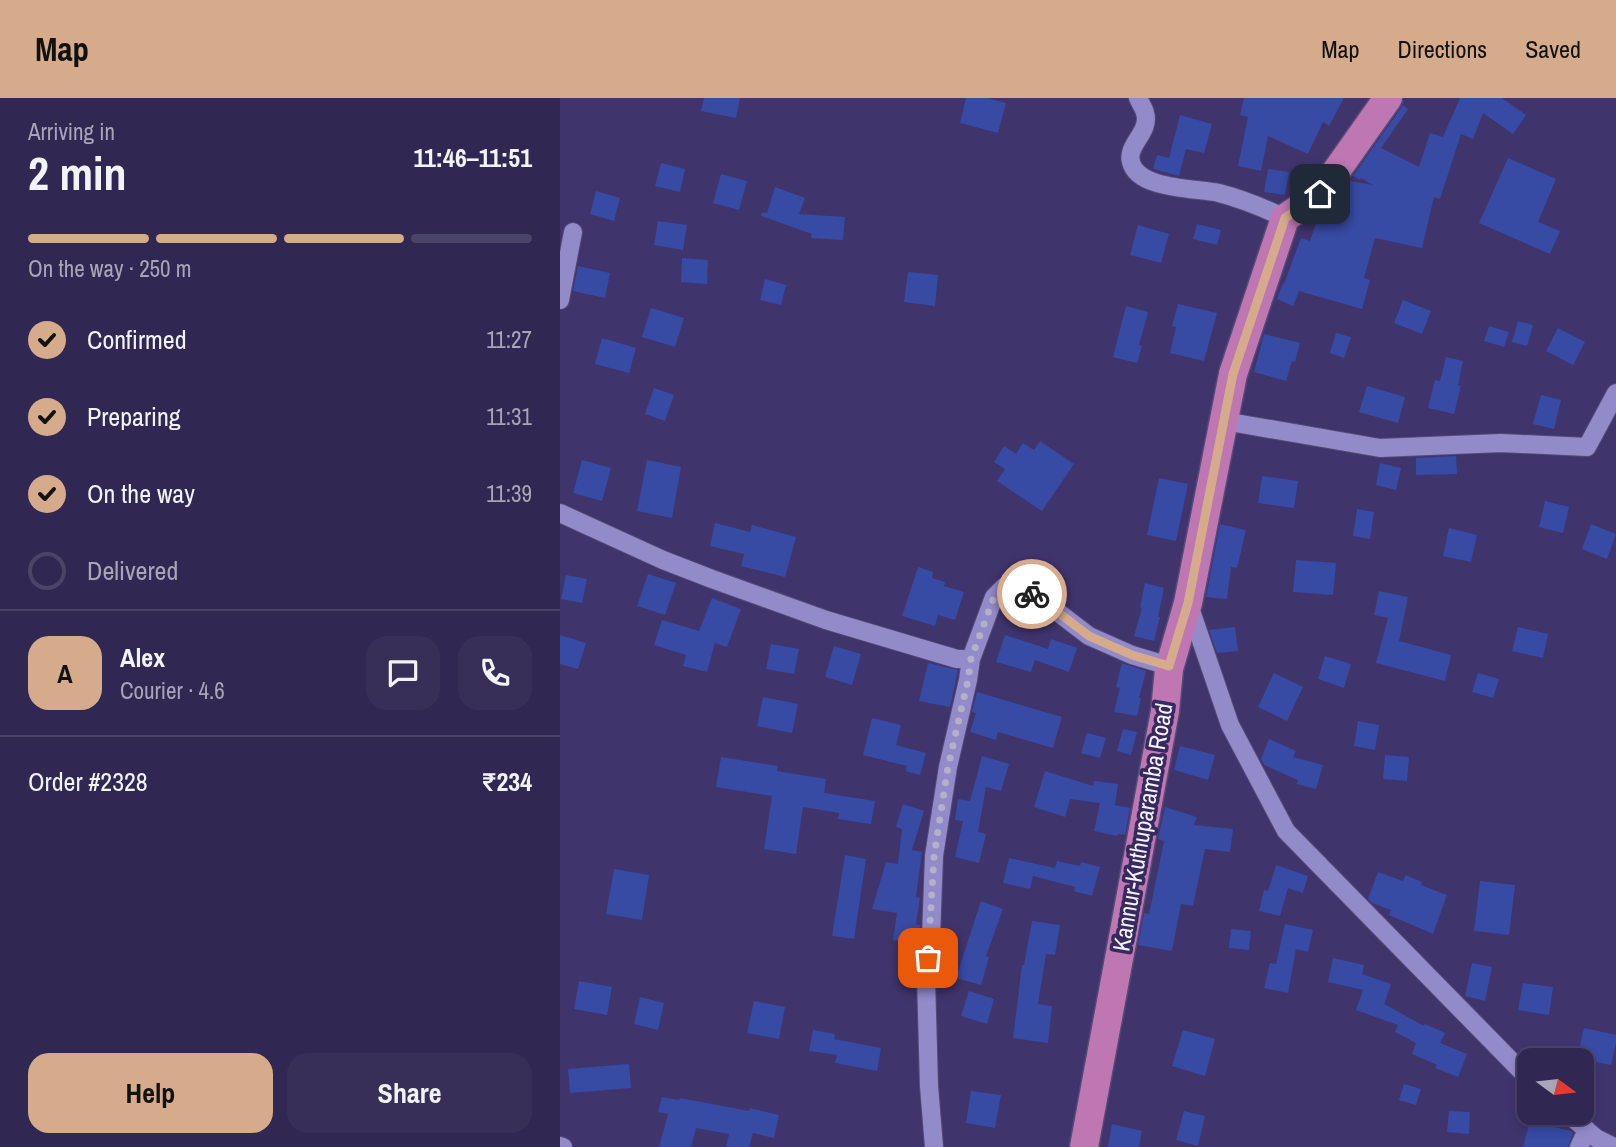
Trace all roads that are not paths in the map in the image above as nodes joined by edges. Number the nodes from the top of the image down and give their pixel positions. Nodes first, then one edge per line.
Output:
1 (1138, 98) edge
2 (1388, 98) edge
3 (1285, 218) junction
4 (573, 232) dead end
5 (560, 300) edge
6 (1616, 393) edge
7 (1224, 421) junction
8 (560, 513) edge
9 (1188, 603) junction
10 (971, 659) junction
11 (1169, 666) junction
12 (1517, 1067) edge
13 (1583, 1139) edge
14 (934, 1147) edge
15 (1084, 1147) edge
16 (1614, 1147) edge

1 - 3 street
2 - 3 main road
3 - 7 main road, Kannur-Kuthuparamba Road
4 - 5 street
6 - 7 street
7 - 9 main road, Kannur-Kuthuparamba Road
8 - 10 street
9 - 11 main road, Kannur-Kuthuparamba Road
9 - 12 street
10 - 11 street
10 - 14 street
11 - 15 main road, Kannur-Kuthuparamba Road
13 - 16 street

